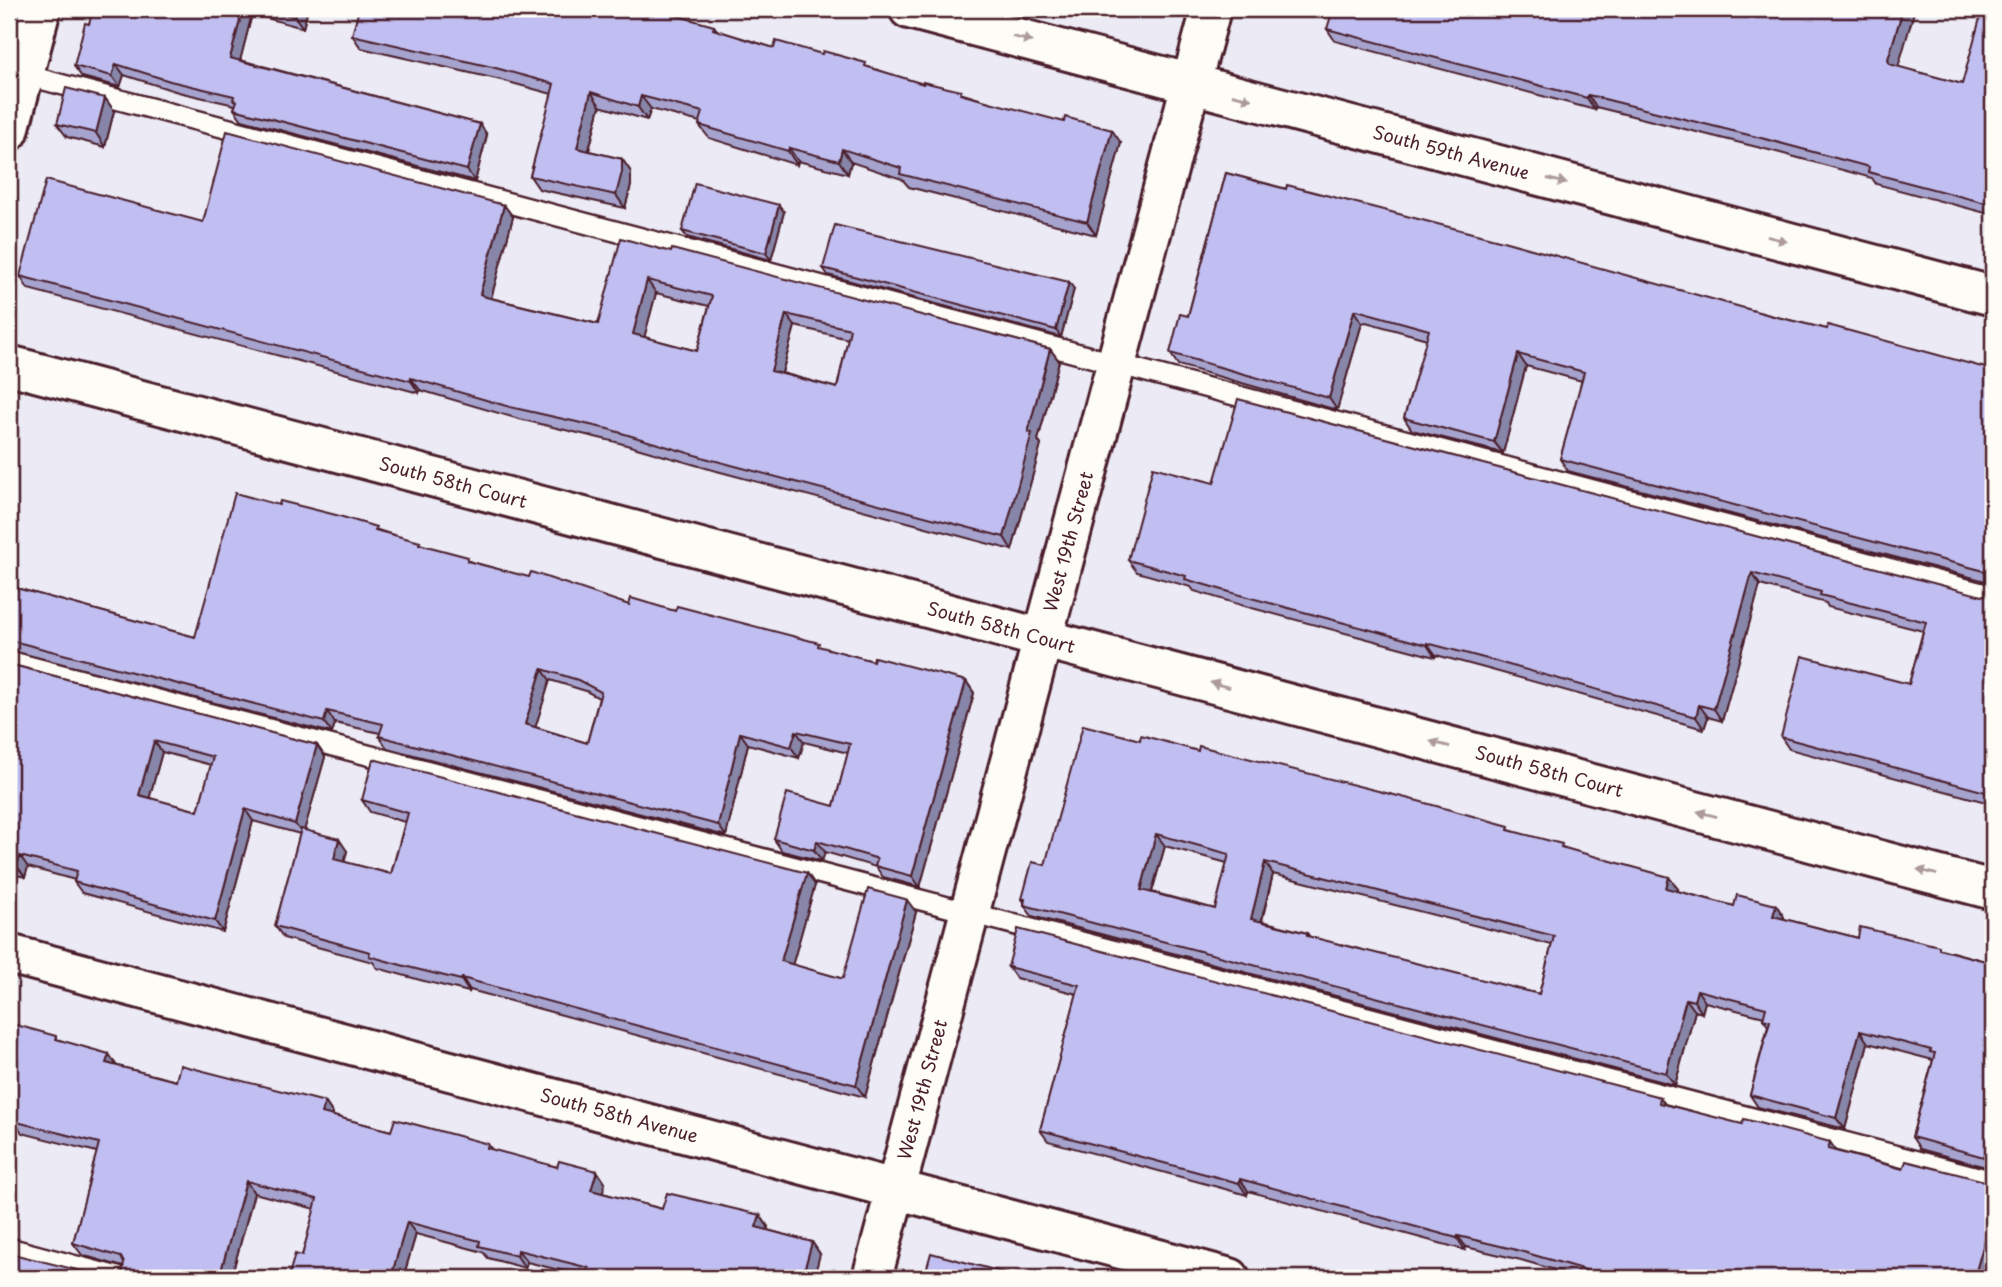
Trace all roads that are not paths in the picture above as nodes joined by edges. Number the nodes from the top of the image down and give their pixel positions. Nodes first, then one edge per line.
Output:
1 (41, 9) edge
2 (909, 9) edge
3 (1211, 9) edge
4 (16, 73) edge
5 (1192, 84) junction
6 (9, 131) edge
7 (1993, 296) edge
8 (1116, 364) junction
9 (9, 365) edge
10 (1993, 596) edge
11 (1043, 639) junction
12 (9, 661) edge
13 (1993, 890) edge
14 (970, 913) junction
15 (9, 954) edge
16 (1993, 1181) edge
17 (896, 1189) junction
18 (9, 1248) edge
19 (121, 1278) edge
20 (872, 1278) edge
21 (1230, 1278) edge

1 - 4 street
2 -> 5 street, South 59th Avenue
3 - 5 street, West 19th Street
4 - 6 street
4 - 8 lane
5 -> 7 street, South 59th Avenue
5 - 8 street, West 19th Street
8 - 10 lane
8 - 11 street, West 19th Street
9 - 11 street, South 58th Court
13 -> 11 street, South 58th Court
11 - 14 street, West 19th Street
12 - 14 lane
14 - 16 lane
14 - 17 street, West 19th Street
15 - 17 street, South 58th Avenue
17 - 20 street, West 19th Street
17 - 21 street, South 58th Avenue
18 - 19 lane

